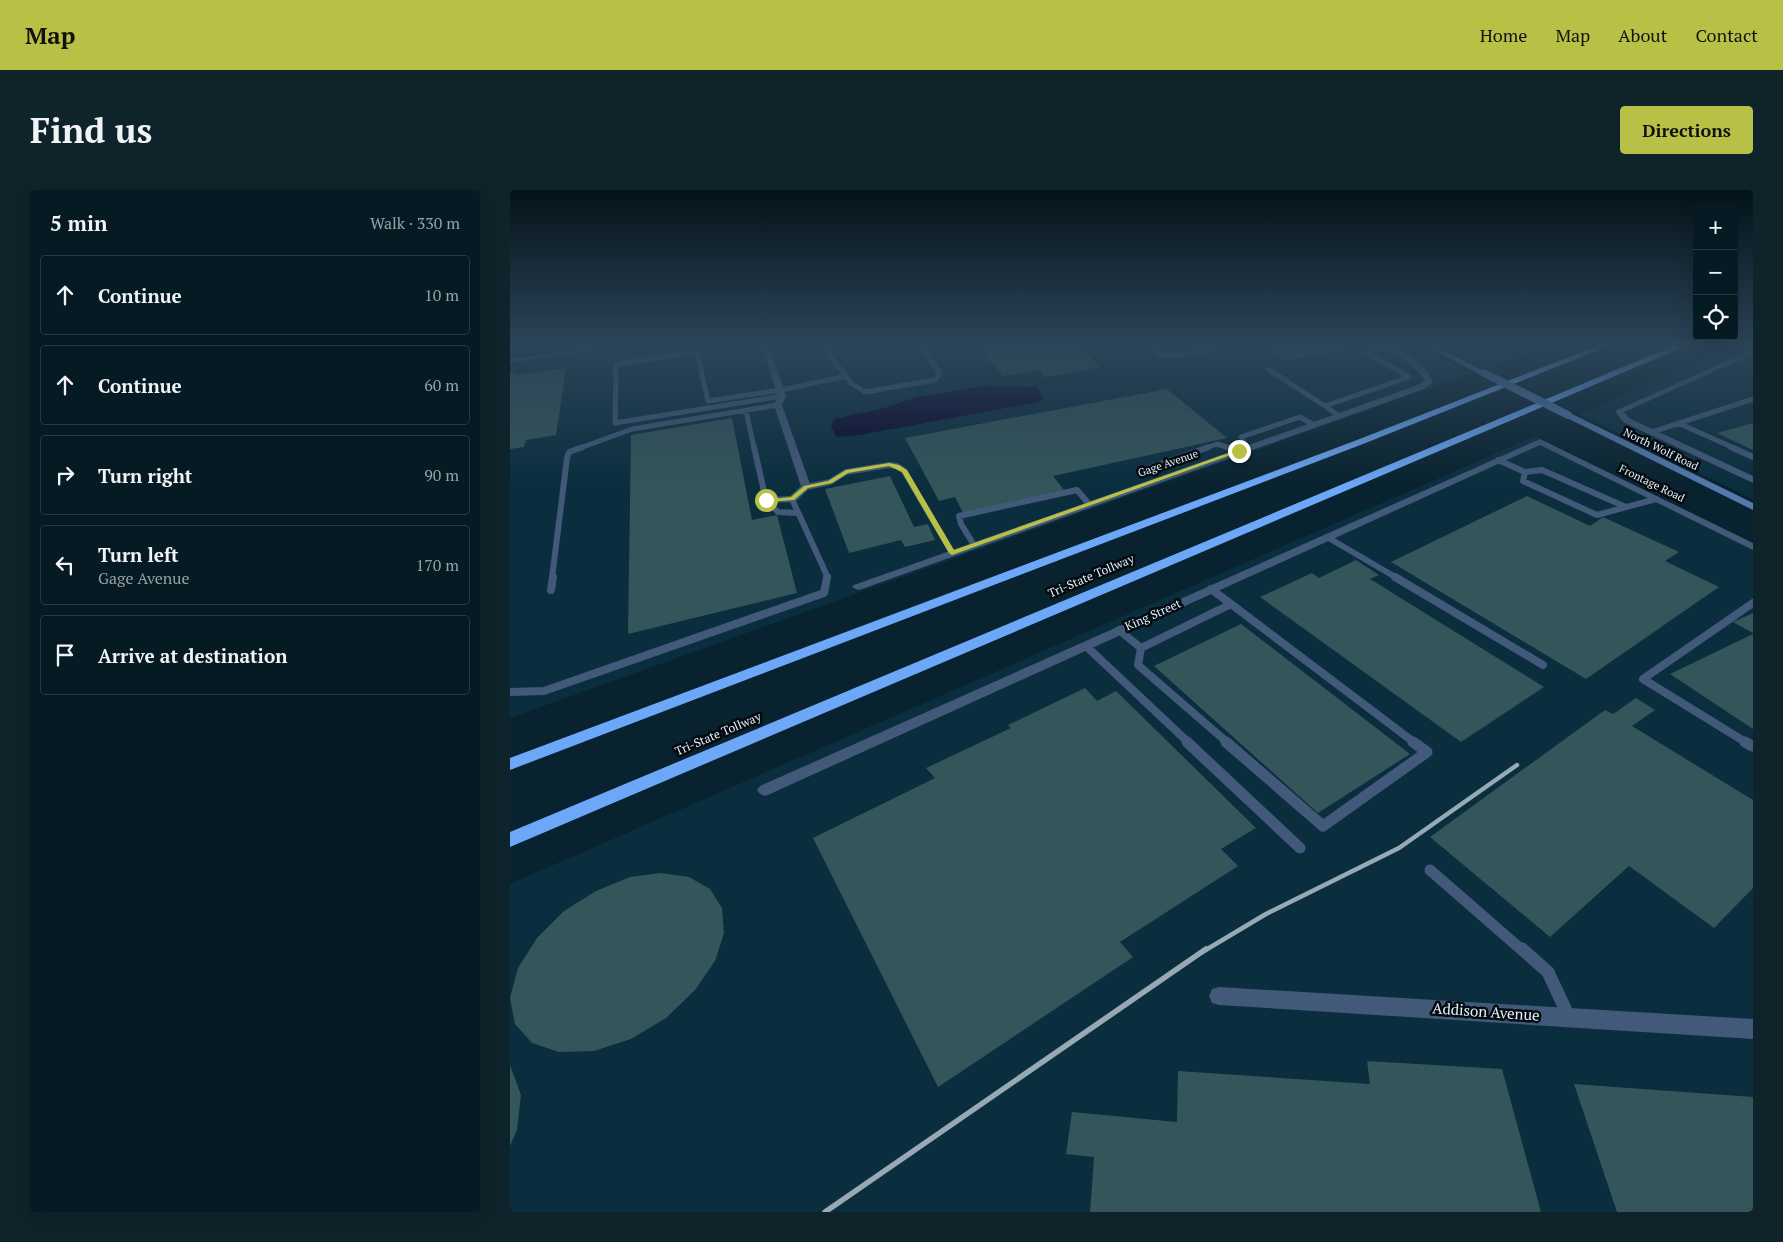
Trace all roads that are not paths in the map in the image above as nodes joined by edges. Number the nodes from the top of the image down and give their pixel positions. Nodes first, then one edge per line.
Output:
1 (616, 392) edge
2 (706, 392) edge
3 (786, 392) edge
4 (1303, 392) edge
5 (1367, 392) edge
6 (1408, 392) edge
7 (1489, 392) edge
8 (1521, 392) edge
9 (1572, 392) edge
10 (1662, 392) edge
11 (781, 393) junction
12 (1753, 399) edge
13 (778, 405) junction
14 (1325, 406) junction
15 (746, 411) junction
16 (1339, 416) junction
17 (1678, 423) junction
18 (1652, 432) junction
19 (1540, 442) joint
20 (1244, 449) junction
21 (1753, 457) edge
22 (1498, 460) junction
23 (1525, 472) junction
24 (1161, 478) junction
25 (1753, 480) edge
26 (806, 487) junction
27 (792, 499) junction
28 (1656, 499) junction
29 (766, 500) junction
30 (1089, 504) junction
31 (1626, 507) junction
32 (1753, 507) edge
33 (798, 513) junction
34 (1327, 537) junction
35 (974, 545) junction
36 (1753, 548) edge
37 (952, 553) junction
38 (858, 586) dead end
39 (1211, 589) junction
40 (552, 590) dead end
41 (1753, 602) edge
42 (1231, 604) junction
43 (1120, 630) junction
44 (1086, 646) junction
45 (1141, 648) junction
46 (1543, 665) dead end
47 (511, 692) edge
48 (1752, 746) edge
49 (510, 764) edge
50 (765, 790) dead end
51 (510, 840) edge
52 (1300, 848) dead end
53 (1430, 870) dead end
54 (1219, 996) dead end
55 (1569, 1017) junction
56 (1753, 1029) edge

1 - 11 lane
2 - 11 lane
3 - 11 lane
4 - 14 lane
5 - 14 lane
6 - 16 street, Gage Avenue
7 - 49 highway
8 - 32 main road, North Wolf Road, bridge
9 - 51 highway, Tri-State Tollway
10 - 18 street
11 - 13 street
12 - 17 lane
13 - 15 lane
13 - 26 street
14 - 16 lane
15 - 29 lane
15 - 40 lane
16 - 20 street, Gage Avenue
17 - 18 lane
17 - 21 lane
18 - 25 street
19 - 22 street, King Street
19 - 28 street, Frontage Road
20 - 24 street, Gage Avenue
20 - 24 lane
22 - 23 lane
22 - 34 street, King Street
23 - 31 lane
23 - 31 lane
24 - 30 street, Gage Avenue
26 - 27 street
26 - 37 lane
27 - 29 lane
27 - 33 lane
28 - 31 lane
28 - 36 street, Frontage Road
29 - 33 lane
30 - 35 street, Gage Avenue
30 - 35 lane
33 - 47 lane
34 - 39 street, King Street
34 - 46 lane
35 - 37 street, Gage Avenue
37 - 38 street, Gage Avenue
39 - 42 lane
39 - 43 street, King Street
41 - 48 lane
42 - 45 lane
42 - 45 lane
43 - 44 street, King Street
43 - 45 lane
44 - 50 street, King Street
44 - 52 lane
53 - 55 lane
54 - 55 street, Addison Avenue
55 - 56 street, Addison Avenue

